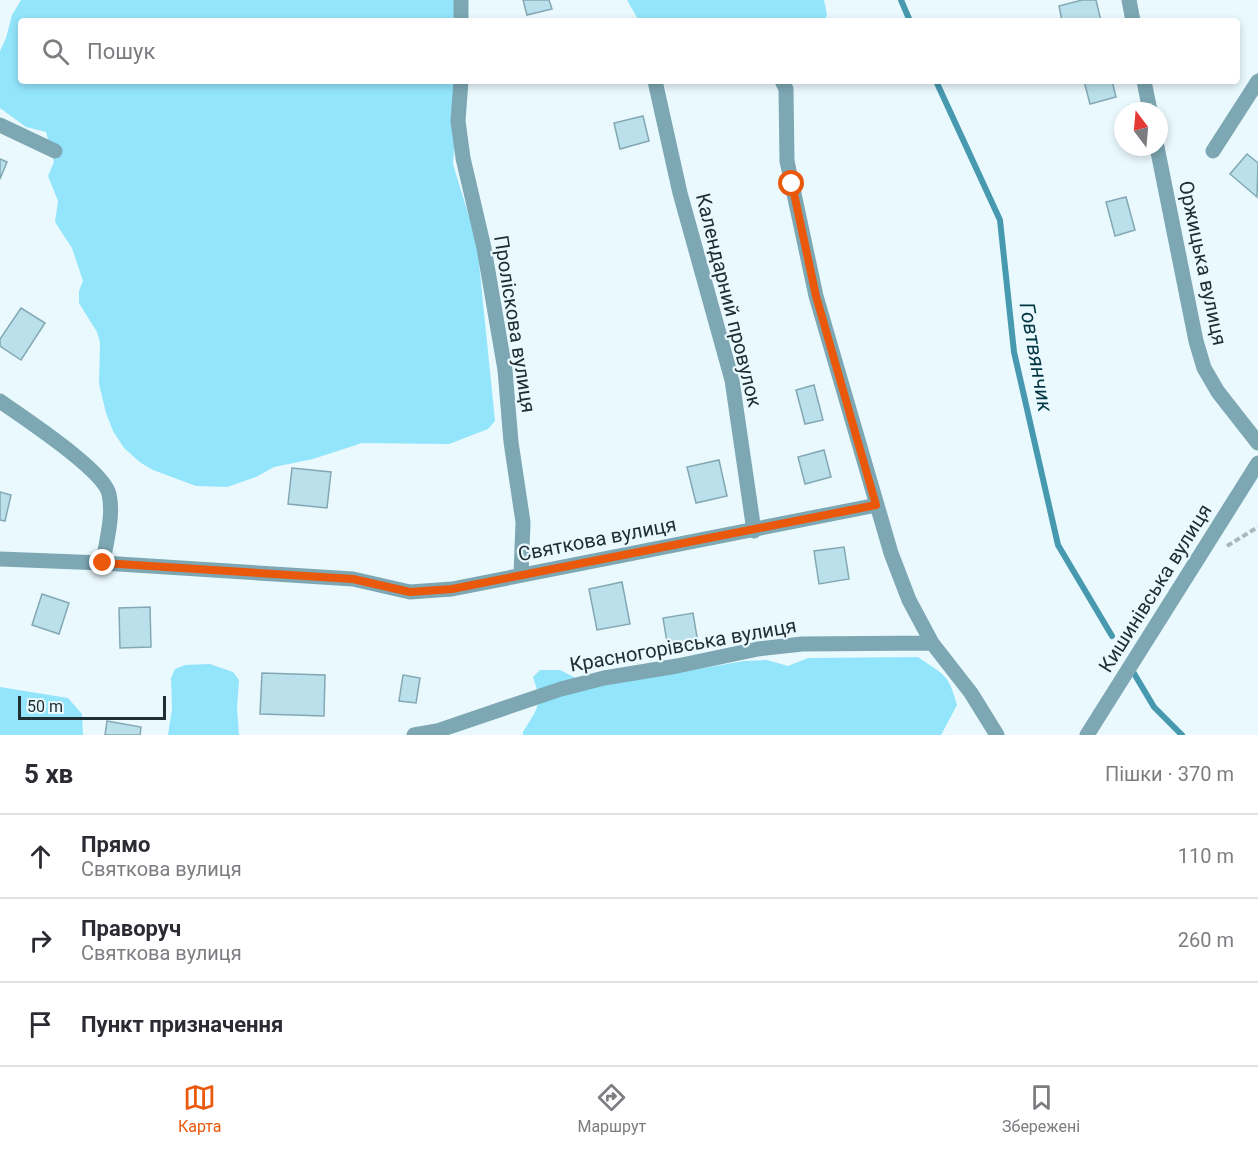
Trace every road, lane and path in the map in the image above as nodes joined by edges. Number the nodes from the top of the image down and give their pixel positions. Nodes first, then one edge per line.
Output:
1 (461, 0) edge
2 (1129, 0) edge
3 (461, 18) edge
4 (1132, 18) edge
5 (1258, 81) edge
6 (461, 84) edge
7 (656, 84) edge
8 (784, 84) edge
9 (1145, 84) edge
10 (1148, 102) edge
11 (0, 124) edge
12 (55, 151) dead end
13 (1213, 151) dead end
14 (1159, 156) edge
15 (0, 401) edge
16 (1258, 443) edge
17 (1258, 463) edge
18 (876, 505) junction
19 (754, 531) junction
20 (0, 559) edge
21 (103, 563) junction
22 (521, 575) junction
23 (932, 643) junction
24 (414, 735) edge
25 (997, 735) edge
26 (1087, 735) edge

1 - 3 street
2 - 4 street
5 - 13 street
6 - 22 street, Проліскова вулиця
7 - 19 street, Календарний провулок
8 - 18 street
9 - 10 street
11 - 12 street
14 - 16 street, Оржицька вулиця
15 - 21 street
17 - 26 street, Кишинівська вулиця
18 - 19 street, Святкова вулиця
18 - 23 street
19 - 22 street, Святкова вулиця
20 - 21 street, Святкова вулиця
21 - 22 street, Святкова вулиця
23 - 24 street, Красногорівська вулиця
23 - 25 street

